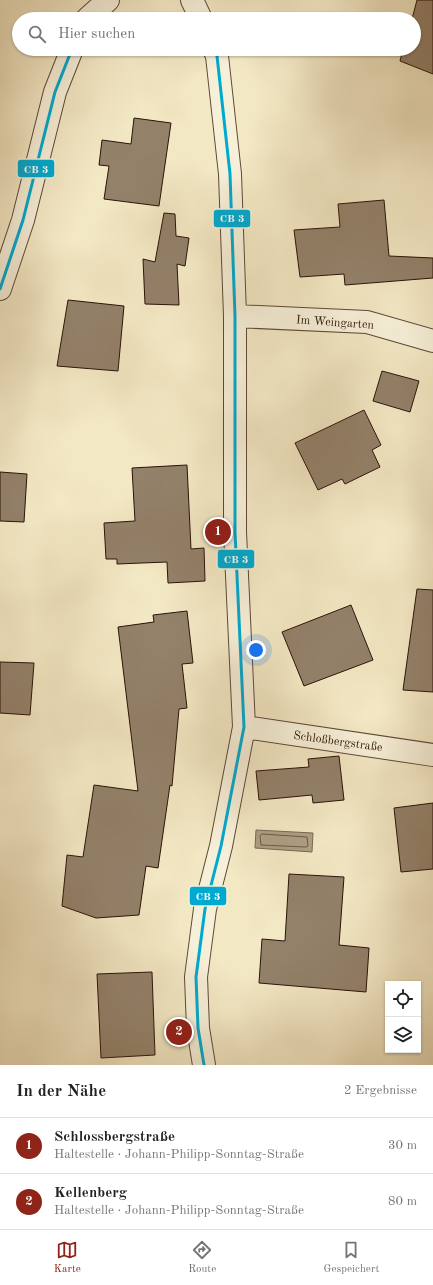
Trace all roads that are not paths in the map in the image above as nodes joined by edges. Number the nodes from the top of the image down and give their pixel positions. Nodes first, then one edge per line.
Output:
1 (108, 0) edge
2 (192, 0) edge
3 (95, 12) edge
4 (198, 12) edge
5 (69, 56) edge
6 (217, 56) edge
7 (0, 289) edge
8 (234, 316) junction
9 (433, 341) edge
10 (244, 727) junction
11 (433, 755) edge
12 (204, 1065) edge

1 - 3 street
2 - 4 street
5 - 7 street
6 - 8 street
8 - 9 street, Im Weingarten
8 - 10 street
10 - 11 street, Schloßbergstraße
10 - 12 street

